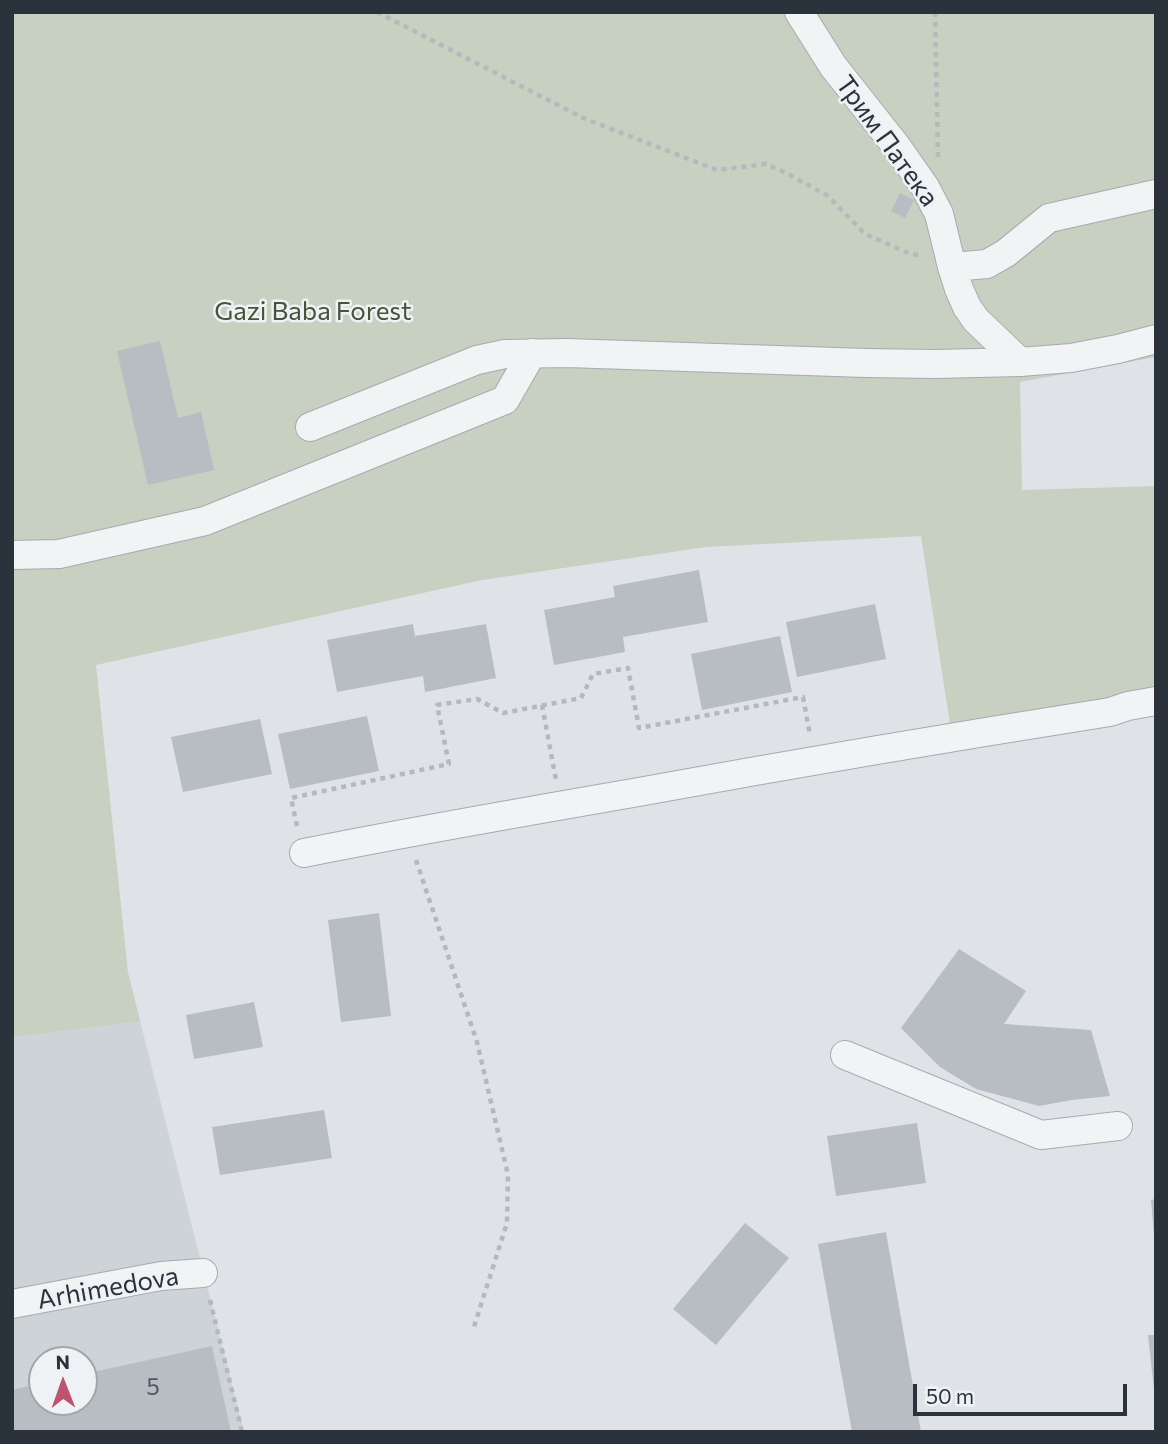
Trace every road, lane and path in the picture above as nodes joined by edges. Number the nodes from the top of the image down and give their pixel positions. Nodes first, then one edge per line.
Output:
1 (377, 12) edge
2 (799, 12) edge
3 (935, 12) edge
4 (938, 160) dead end
5 (1156, 194) edge
6 (951, 267) junction
7 (1156, 339) edge
8 (532, 353) junction
9 (1020, 362) junction
10 (310, 427) dead end
11 (12, 555) edge
12 (1156, 701) edge
13 (542, 705) junction
14 (815, 760) junction
15 (291, 798) dead end
16 (561, 806) junction
17 (407, 832) junction
18 (303, 853) dead end
19 (845, 1055) dead end
20 (1118, 1126) dead end
21 (203, 1273) joint
22 (12, 1304) edge
23 (473, 1330) dead end
24 (242, 1432) edge

1 - 6 path
2 - 6 street, Трим Патека
3 - 4 path
5 - 6 street
6 - 9 street, Трим Патека
7 - 9 street
8 - 9 street
8 - 10 street
8 - 11 street
12 - 14 street
13 - 14 path
13 - 15 path
13 - 16 path
14 - 16 street
16 - 17 street
17 - 18 street
17 - 23 path
19 - 20 street
21 - 22 street, Arhimedova
21 - 24 path

